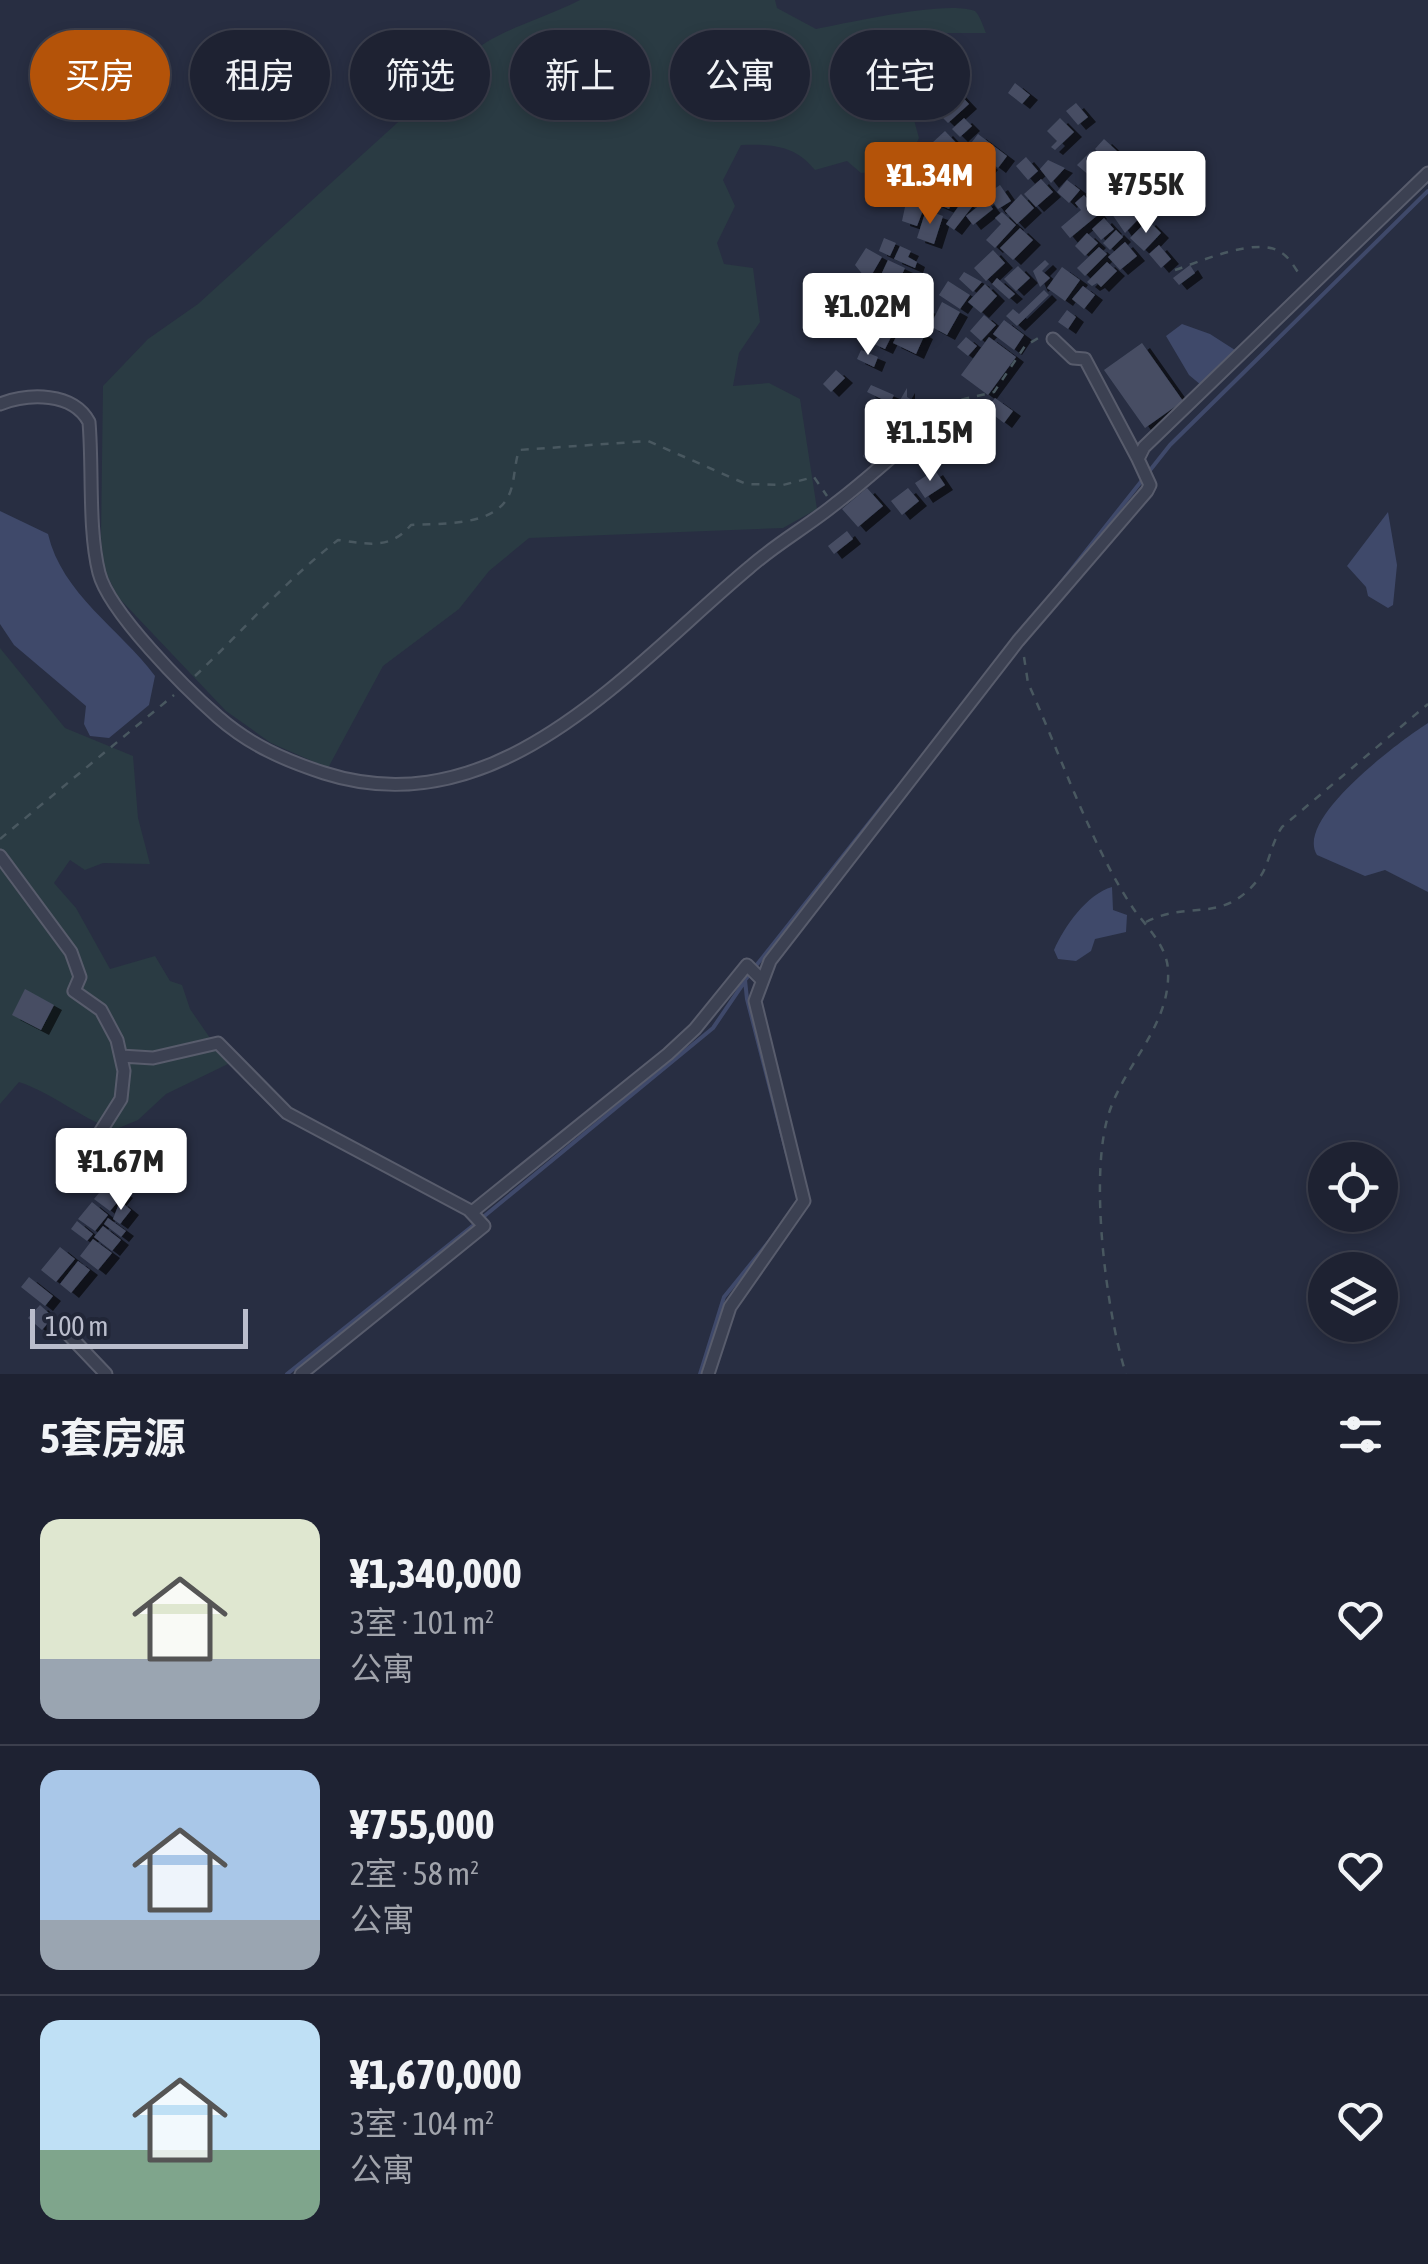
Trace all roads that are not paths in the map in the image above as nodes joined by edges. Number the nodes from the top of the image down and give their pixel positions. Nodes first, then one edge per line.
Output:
1 (1428, 172) edge
2 (1053, 339) road end
3 (0, 404) edge
4 (916, 436) road end
5 (1140, 464) junction
6 (0, 856) edge
7 (759, 978) junction
8 (120, 1056) junction
9 (86, 1153) dead end
10 (473, 1214) junction
11 (66, 1332) dead end
12 (106, 1374) edge
13 (301, 1374) edge
14 (708, 1374) edge

1 - 5 street
2 - 5 street
3 - 4 street
5 - 7 street
6 - 8 street
7 - 10 street
7 - 14 street
8 - 9 street
8 - 10 street
10 - 13 street
11 - 12 street

